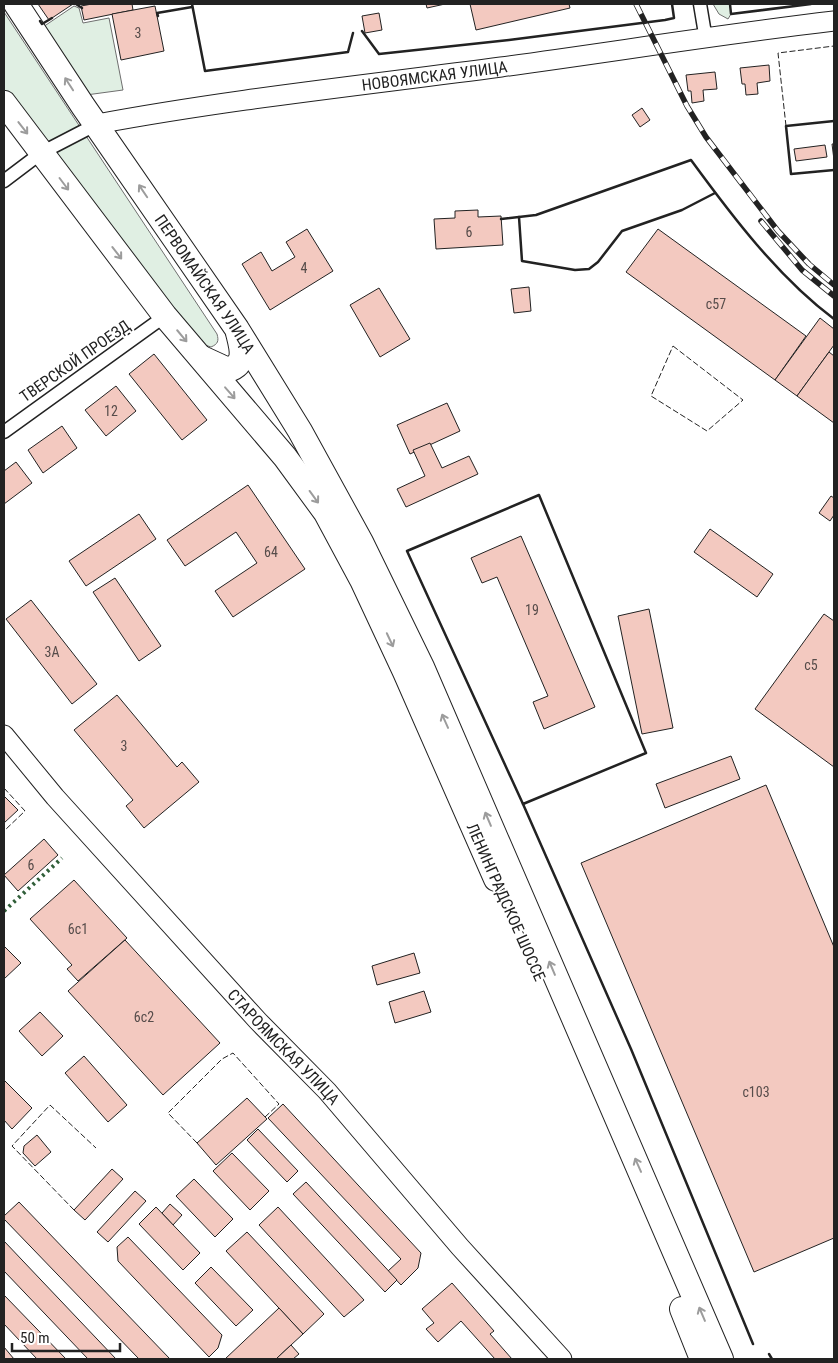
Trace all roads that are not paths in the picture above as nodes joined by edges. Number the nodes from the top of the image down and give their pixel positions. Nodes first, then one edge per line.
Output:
1 (16, 4) edge
2 (700, 4) edge
3 (834, 21) edge
4 (708, 38) junction
5 (4, 103) edge
6 (97, 124) junction
7 (41, 153) junction
8 (4, 181) edge
9 (165, 316) junction
10 (237, 329) junction
11 (199, 356) junction
12 (4, 432) edge
13 (378, 574) joint
14 (4, 735) edge
15 (562, 1359) edge
16 (702, 1359) edge
17 (721, 1359) edge

6 -> 1 highway, ПЕРВОМАЙСКАЯ УЛИЦА
2 - 4 street
3 - 4 street, НОВОЯМСКАЯ УЛИЦА
4 - 6 street, НОВОЯМСКАЯ УЛИЦА
5 -> 7 highway
6 - 7 street, НОВОЯМСКАЯ УЛИЦА
10 -> 6 highway, ПЕРВОМАЙСКАЯ УЛИЦА
7 - 8 street, НОВОЯМСКАЯ УЛИЦА
7 -> 9 highway
9 -> 11 highway
9 - 12 street, ТВЕРСКОЙ ПРОЕЗД
10 - 11 highway
10 - 13 highway, ПЕРВОМАЙСКАЯ УЛИЦА
11 -> 16 highway, ЛЕНИНГРАДСКОЕ ШОССЕ
17 -> 13 highway, ЛЕНИНГРАДСКОЕ ШОССЕ
14 - 15 street, СТАРОЯМСКАЯ УЛИЦА

